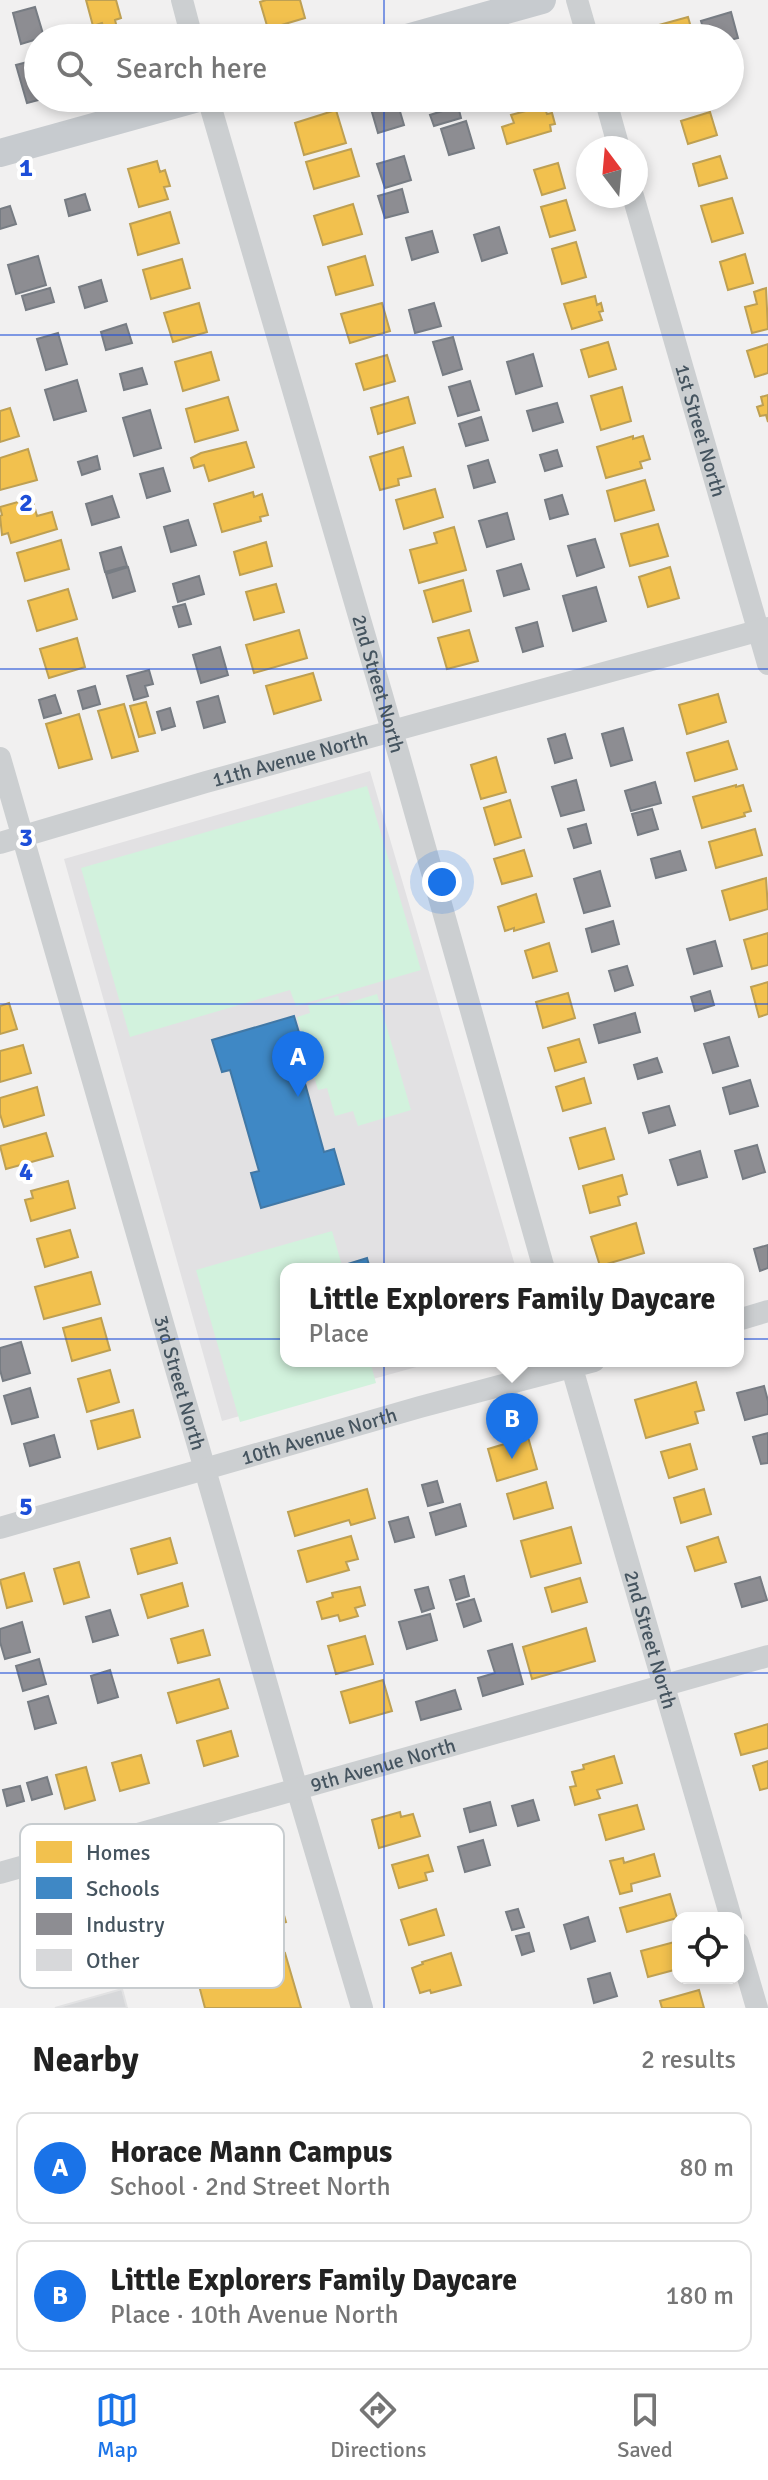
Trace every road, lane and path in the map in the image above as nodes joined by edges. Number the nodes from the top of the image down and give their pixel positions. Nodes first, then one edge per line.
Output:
1 (182, 0) edge
2 (542, 0) edge
3 (577, 0) edge
4 (188, 24) edge
5 (457, 24) edge
6 (584, 24) edge
7 (148, 112) edge
8 (212, 112) edge
9 (609, 112) edge
10 (616, 136) edge
11 (0, 153) edge
12 (637, 208) edge
13 (763, 629) edge
14 (768, 664) edge
15 (391, 731) junction
16 (0, 758) edge
17 (23, 836) junction
18 (0, 843) edge
19 (542, 1263) edge
20 (768, 1311) edge
21 (744, 1318) edge
22 (560, 1367) edge
23 (572, 1367) edge
24 (206, 1470) junction
25 (0, 1528) edge
26 (768, 1656) edge
27 (663, 1686) junction
28 (297, 1789) junction
29 (173, 1824) edge
30 (20, 1867) edge
31 (0, 1873) edge
32 (729, 1912) edge
33 (744, 1964) edge
34 (362, 2008) edge
35 (757, 2008) edge

1 - 4 street
2 - 5 main road
3 - 6 street
7 - 11 main road
8 - 15 street, 2nd Street North
9 - 10 street
12 - 13 street, 1st Street North
13 - 14 street, 1st Street North
13 - 15 street, 11th Avenue North
15 - 17 street, 11th Avenue North
15 - 19 street, 2nd Street North
16 - 17 street, 3rd Street North
17 - 18 street, 11th Avenue North
17 - 24 street, 3rd Street North
20 - 21 street
22 - 24 street, 10th Avenue North
23 - 27 street, 2nd Street North
24 - 25 street, 10th Avenue North
24 - 28 street, 3rd Street North
26 - 27 street, 9th Avenue North
27 - 28 street, 9th Avenue North
27 - 32 street, 2nd Street North
28 - 29 street, 9th Avenue North
28 - 34 street, 3rd Street North
30 - 31 street, 9th Avenue North
33 - 35 street

